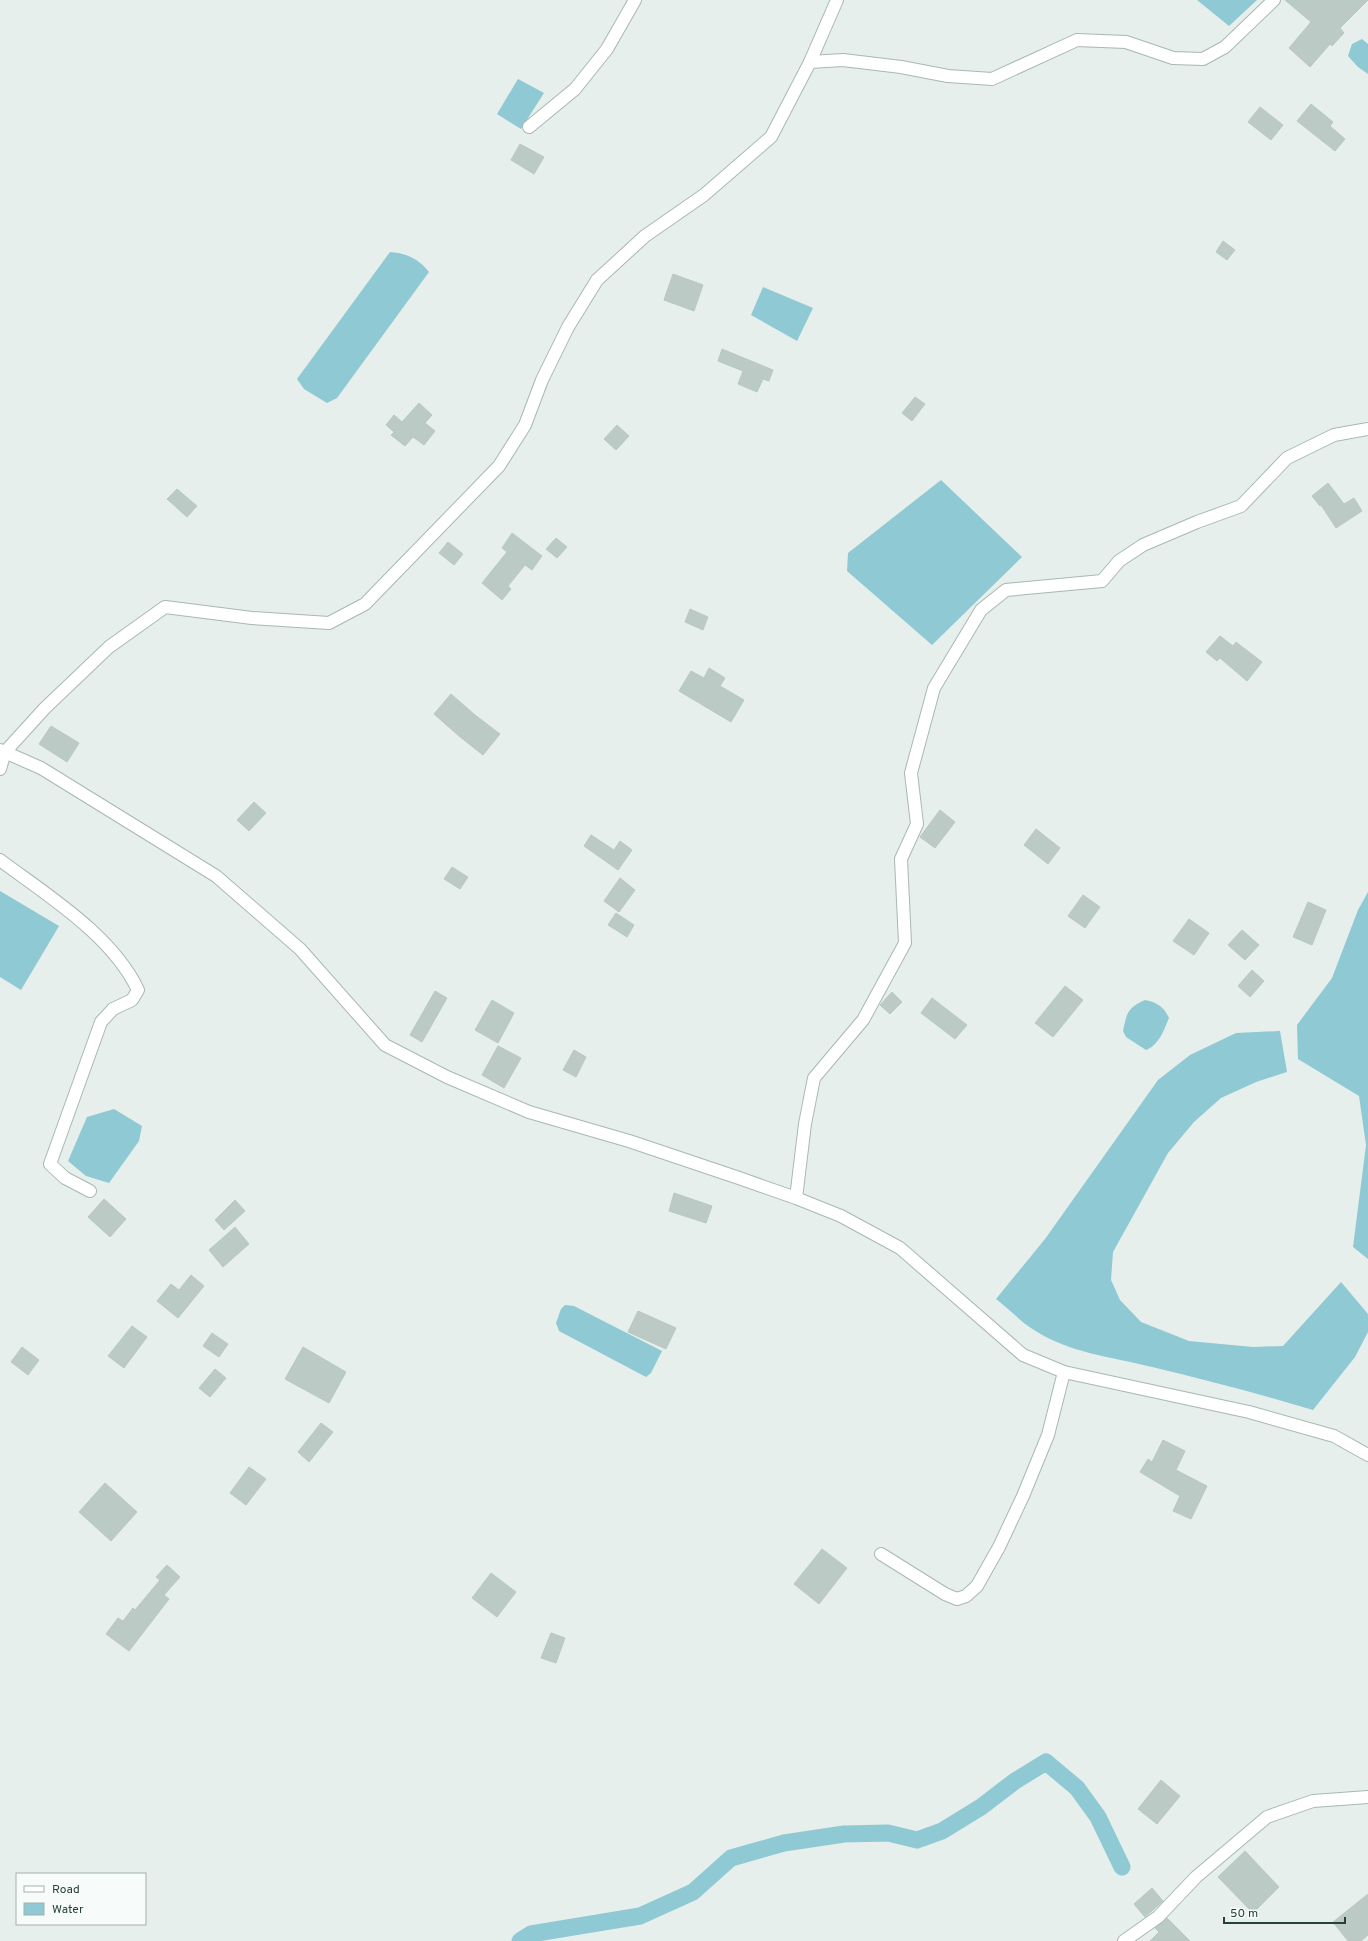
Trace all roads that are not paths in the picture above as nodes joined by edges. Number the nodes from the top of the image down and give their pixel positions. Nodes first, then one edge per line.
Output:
1 (635, 0) edge
2 (837, 0) edge
3 (1274, 0) edge
4 (810, 62) junction
5 (529, 128) dead end
6 (1368, 429) edge
7 (2, 751) edge
8 (0, 769) edge
9 (0, 860) edge
10 (90, 1191) dead end
11 (796, 1198) junction
12 (1064, 1372) junction
13 (1368, 1455) edge
14 (881, 1554) dead end
15 (1368, 1797) edge
16 (1124, 1941) edge

1 - 5 street
2 - 4 street
3 - 4 street
4 - 7 street
6 - 11 street
7 - 8 street
7 - 11 street
9 - 10 street
11 - 12 street
12 - 13 street
12 - 14 street
15 - 16 street

